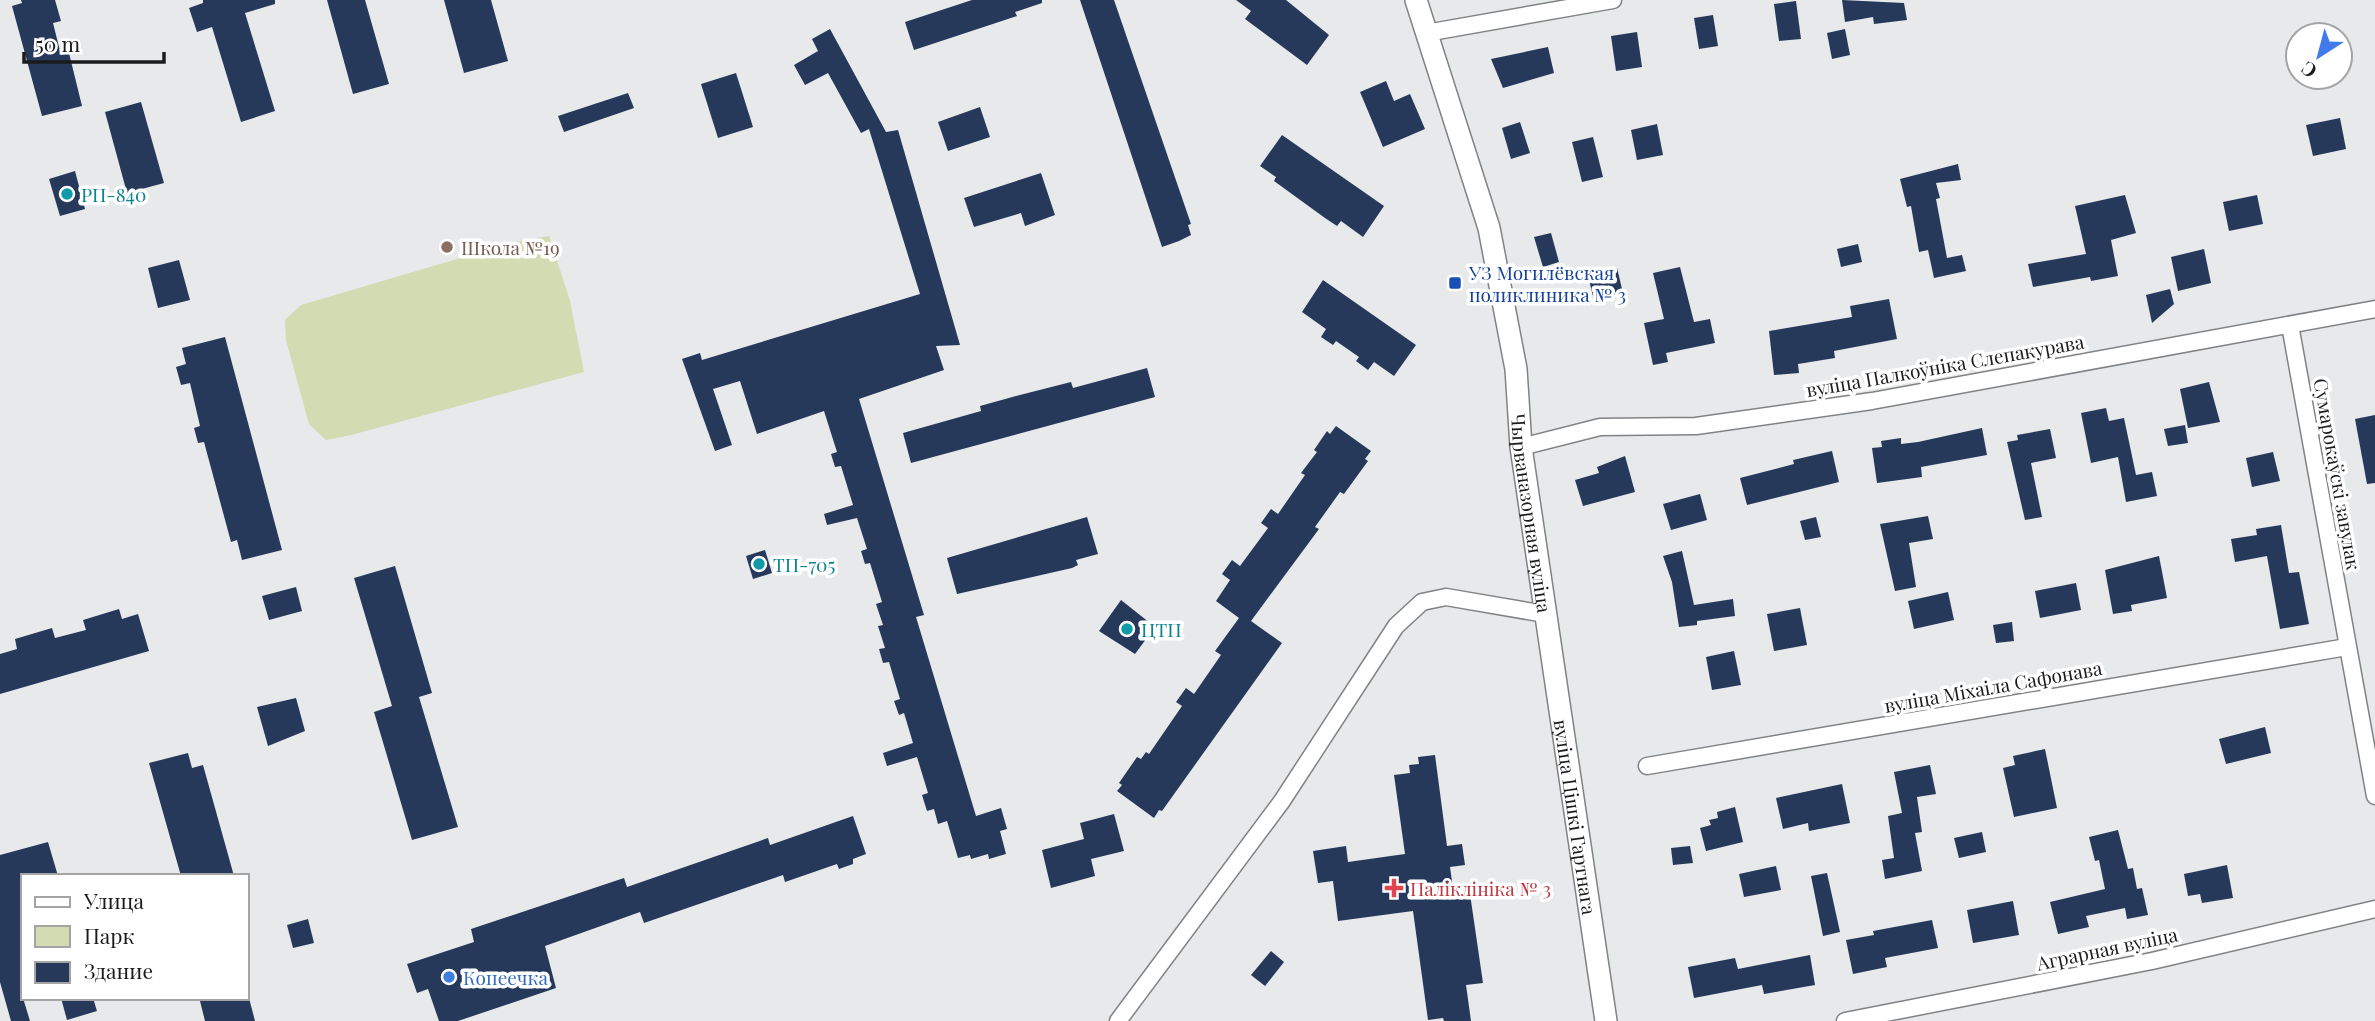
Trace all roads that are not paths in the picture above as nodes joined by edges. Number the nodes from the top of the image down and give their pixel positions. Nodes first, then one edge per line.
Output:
1 (1416, 0) edge
2 (1613, 0) edge
3 (1426, 33) junction
4 (2375, 309) edge
5 (2290, 325) junction
6 (1521, 447) junction
7 (1545, 614) junction
8 (2347, 647) junction
9 (1647, 766) dead end
10 (2375, 796) edge
11 (2375, 909) edge
12 (1118, 1021) edge
13 (1606, 1021) edge
14 (1845, 1021) edge

1 - 3 street, Чырваназорная вуліца
2 - 3 street
3 - 6 street, Чырваназорная вуліца
4 - 5 street, вуліца Палкоўніка Слепакурава
5 - 6 street, вуліца Палкоўніка Слепакурава
5 - 8 street, Сумарокаўскі завулак
6 - 7 street, Чырваназорная вуліца
7 - 12 street, Чырваназорная вуліца
7 - 13 street, вуліца Цішкі Гартнага
8 - 9 street, вуліца Міхаіла Сафонава
8 - 10 street, Сумарокаўскі завулак
11 - 14 street, Аграрная вуліца

